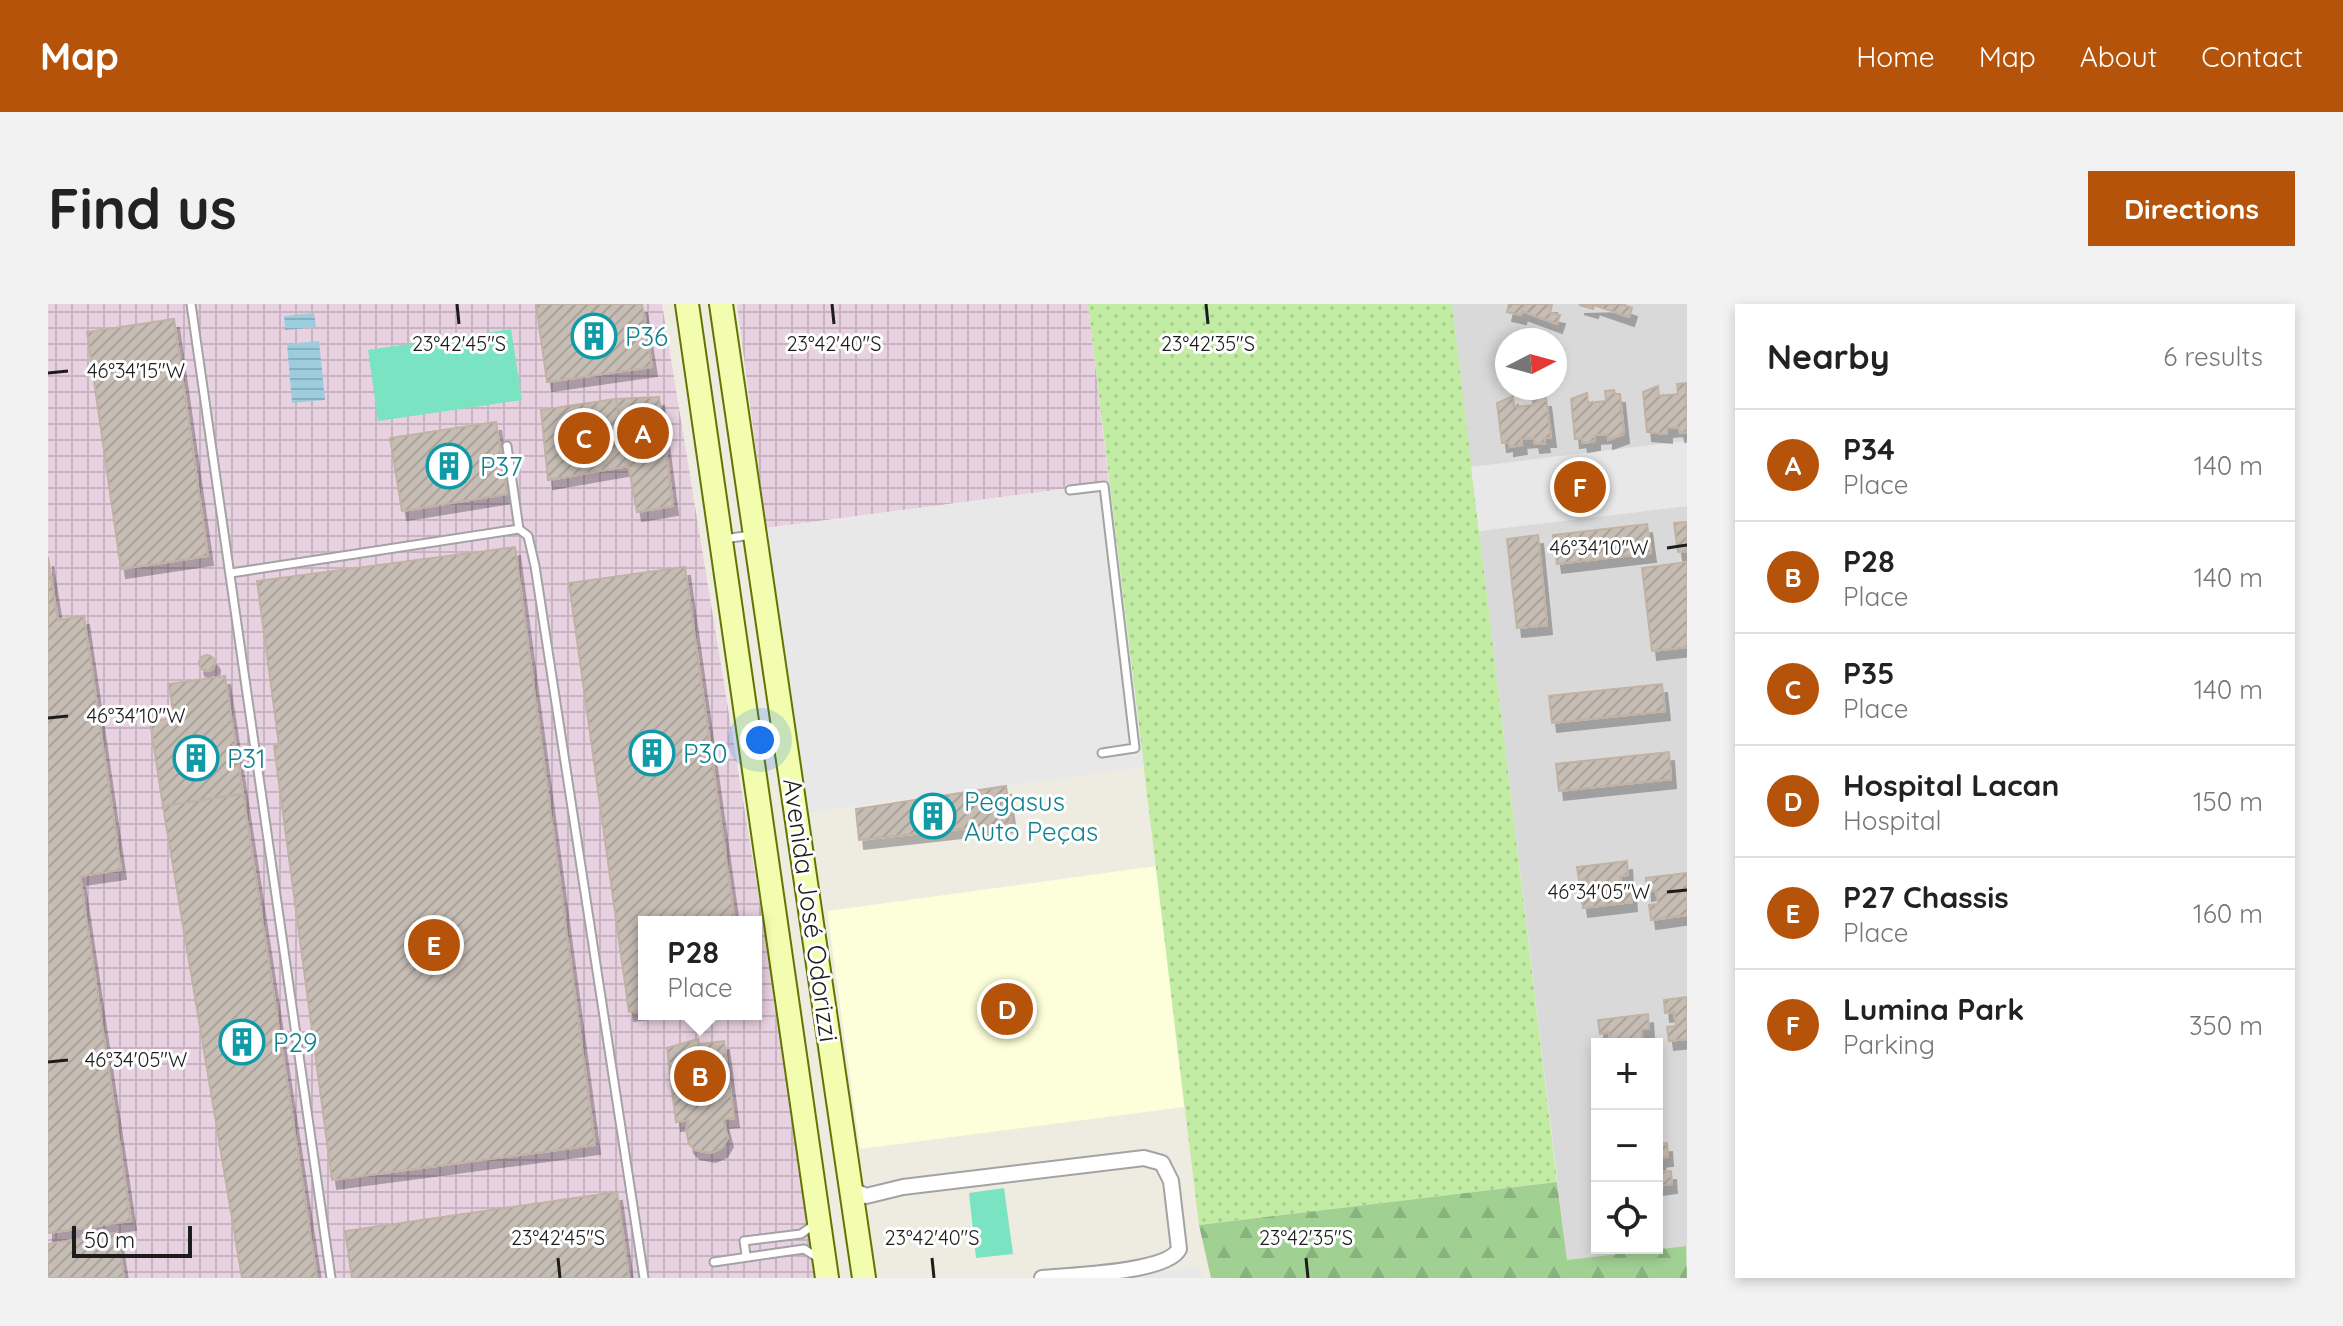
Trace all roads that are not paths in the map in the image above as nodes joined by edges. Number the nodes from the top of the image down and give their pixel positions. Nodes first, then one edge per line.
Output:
1 (191, 304) edge
2 (687, 304) edge
3 (721, 304) edge
4 (507, 446) dead end
5 (1070, 490) dead end
6 (519, 529) junction
7 (757, 534) junction
8 (721, 539) junction
9 (231, 573) junction
10 (1102, 753) dead end
11 (851, 1189) junction
12 (819, 1220) junction
13 (801, 1234) junction
14 (804, 1249) junction
15 (746, 1255) junction
16 (714, 1262) dead end
17 (826, 1270) edge
18 (331, 1278) edge
19 (644, 1278) edge
20 (864, 1278) edge
21 (1042, 1278) edge

1 - 9 lane
2 - 8 main road, Avenida José Odorizzi
3 - 7 main road, Avenida José Odorizzi
4 - 6 lane
5 - 10 lane
6 - 9 lane
6 - 19 lane
7 - 8 lane
7 - 11 main road, Avenida José Odorizzi
8 - 12 main road, Avenida José Odorizzi
9 - 18 lane
11 - 20 main road, Avenida José Odorizzi
11 - 21 street
12 - 13 lane
12 - 17 main road, Avenida José Odorizzi
13 - 14 lane
13 - 15 lane
14 - 15 lane
14 - 17 lane
15 - 16 lane

